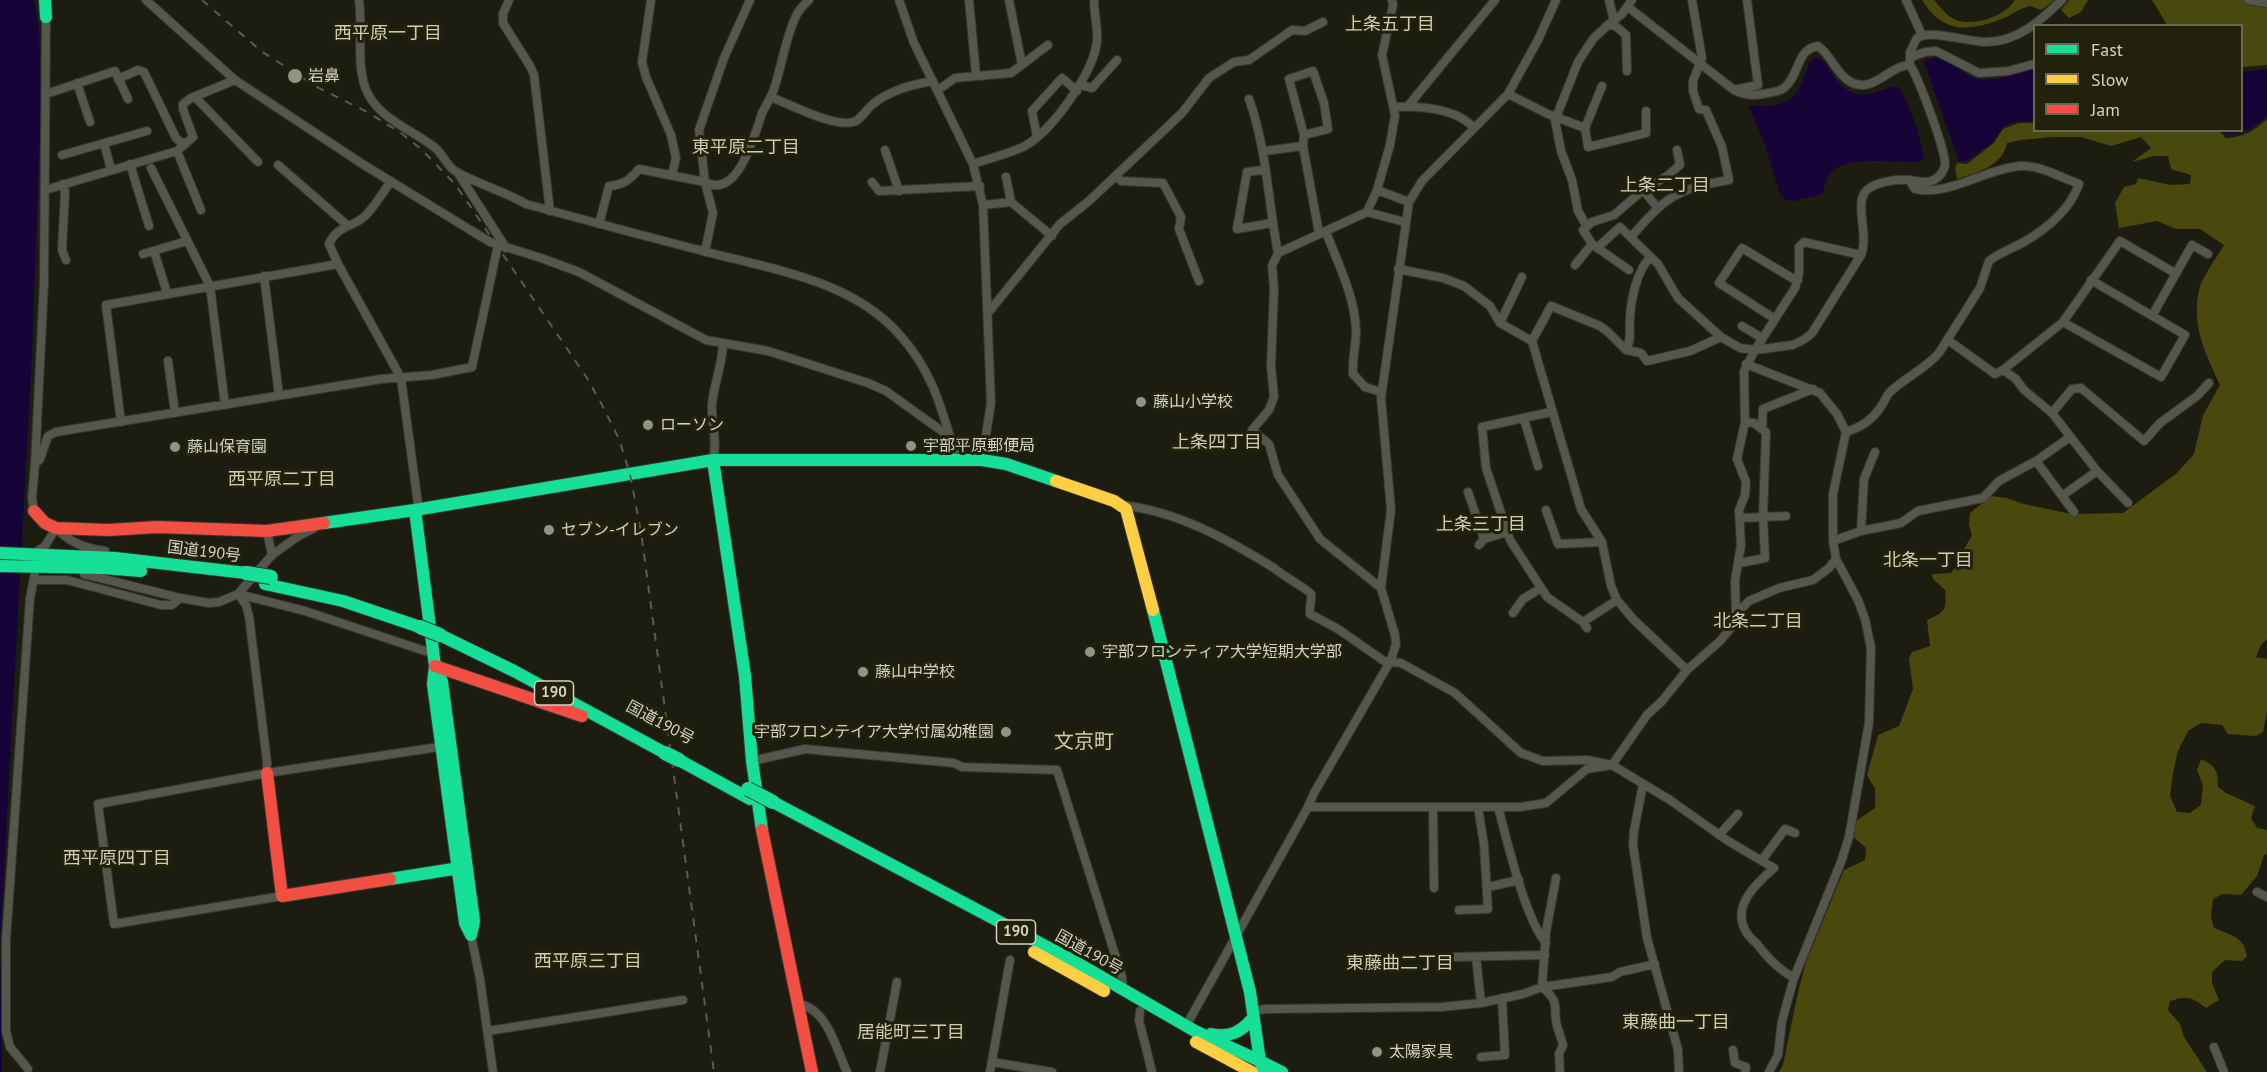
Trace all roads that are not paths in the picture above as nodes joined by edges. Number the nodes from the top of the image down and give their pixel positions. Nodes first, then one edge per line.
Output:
1 (45, 0) edge
2 (146, 0) edge
3 (359, 0) edge
4 (509, 0) edge
5 (651, 0) edge
6 (750, 0) edge
7 (809, 0) edge
8 (899, 0) edge
9 (969, 0) edge
10 (1009, 0) edge
11 (1094, 0) edge
12 (1392, 0) edge
13 (1495, 0) edge
14 (1556, 0) edge
15 (1609, 0) edge
16 (1692, 0) edge
17 (1747, 0) edge
18 (2062, 0) edge
19 (2248, 0) edge
20 (1905, 1) edge
21 (1630, 3) edge
22 (2267, 3) edge
23 (46, 18) joint
24 (1323, 22) dead end
25 (1612, 23) junction
26 (2035, 24) edge
27 (2033, 25) edge
28 (1922, 35) junction
29 (1048, 45) dead end
30 (1117, 60) dead end
31 (1911, 61) junction
32 (1700, 63) junction
33 (2033, 64) edge
34 (1022, 65) junction
35 (1627, 71) dead end
36 (976, 75) junction
37 (118, 79) junction
38 (235, 80) junction
39 (933, 81) junction
40 (78, 83) junction
41 (1602, 86) dead end
42 (1078, 88) junction
43 (938, 90) junction
44 (1734, 90) junction
45 (46, 94) junction
46 (1508, 94) junction
47 (195, 97) junction
48 (771, 97) junction
49 (128, 99) dead end
50 (1249, 99) dead end
51 (1408, 106) junction
52 (1395, 107) junction
53 (1646, 111) dead end
54 (1556, 117) junction
55 (90, 122) dead end
56 (1474, 128) junction
57 (1585, 128) junction
58 (147, 131) dead end
59 (1304, 135) junction
60 (1037, 137) junction
61 (104, 143) junction
62 (184, 145) junction
63 (1303, 146) junction
64 (885, 150) dead end
65 (1677, 150) dead end
66 (177, 151) junction
67 (1264, 152) junction
68 (62, 154) dead end
69 (258, 162) dead end
70 (130, 164) junction
71 (973, 164) junction
72 (278, 165) dead end
73 (151, 168) dead end
74 (111, 170) junction
75 (1264, 170) junction
76 (458, 172) junction
77 (672, 175) junction
78 (1115, 176) junction
79 (1006, 177) dead end
80 (1909, 180) junction
81 (391, 181) junction
82 (705, 182) junction
83 (872, 182) dead end
84 (63, 184) junction
85 (980, 186) junction
86 (1643, 189) junction
87 (45, 190) junction
88 (1377, 190) junction
89 (899, 191) junction
90 (1011, 202) junction
91 (1409, 202) junction
92 (983, 206) junction
93 (1658, 207) junction
94 (201, 210) dead end
95 (550, 211) junction
96 (1367, 212) junction
97 (1406, 222) junction
98 (1272, 223) junction
99 (599, 224) junction
100 (347, 225) junction
101 (1586, 225) junction
102 (149, 226) dead end
103 (1322, 233) junction
104 (1052, 236) junction
105 (1631, 237) junction
106 (187, 241) junction
107 (1595, 246) junction
108 (502, 247) junction
109 (154, 251) junction
110 (705, 252) junction
111 (1278, 253) junction
112 (143, 254) dead end
113 (2208, 254) dead end
114 (1861, 255) junction
115 (1651, 257) junction
116 (66, 260) dead end
117 (338, 264) junction
118 (1575, 265) dead end
119 (1398, 269) junction
120 (1629, 270) dead end
121 (2175, 273) junction
122 (264, 276) junction
123 (1521, 277) dead end
124 (1798, 280) junction
125 (2091, 280) junction
126 (1199, 281) dead end
127 (210, 286) junction
128 (166, 293) junction
129 (988, 313) junction
130 (2152, 316) junction
131 (1775, 319) junction
132 (2063, 322) junction
133 (1500, 323) junction
134 (1742, 326) dead end
135 (1721, 338) junction
136 (1762, 338) junction
137 (1948, 340) junction
138 (1532, 341) junction
139 (723, 344) junction
140 (1626, 350) junction
141 (1755, 350) junction
142 (168, 361) dead end
143 (1746, 364) junction
144 (2003, 370) junction
145 (401, 378) junction
146 (2209, 383) dead end
147 (1813, 389) junction
148 (1381, 392) junction
149 (279, 395) junction
150 (225, 405) junction
151 (1551, 412) junction
152 (175, 413) junction
153 (2052, 413) junction
154 (1524, 419) junction
155 (121, 422) junction
156 (1745, 422) junction
157 (1762, 429) junction
158 (1846, 432) junction
159 (950, 437) junction
160 (2070, 437) junction
161 (1875, 452) dead end
162 (713, 460) junction
163 (957, 460) junction
164 (982, 460) junction
165 (2036, 461) junction
166 (35, 464) junction
167 (1538, 466) dead end
168 (2097, 471) junction
169 (1468, 492) dead end
170 (2062, 496) junction
171 (2128, 502) dead end
172 (1121, 505) junction
173 (415, 510) junction
174 (1546, 510) dead end
175 (34, 511) joint
176 (2074, 512) dead end
177 (1762, 516) junction
178 (1786, 516) dead end
179 (1741, 518) junction
180 (321, 524) junction
181 (56, 528) junction
182 (267, 531) junction
183 (1861, 531) junction
184 (1507, 532) junction
185 (1833, 541) junction
186 (1602, 542) junction
187 (0, 553) edge
188 (272, 555) junction
189 (1836, 559) junction
190 (1740, 563) junction
191 (0, 566) edge
192 (32, 567) junction
193 (221, 569) junction
194 (241, 583) junction
195 (1381, 588) junction
196 (1541, 588) junction
197 (1617, 600) junction
198 (1513, 613) dead end
199 (1736, 614) junction
200 (440, 631) junction
201 (434, 660) junction
202 (1391, 660) junction
203 (1687, 670) junction
204 (462, 676) junction
205 (442, 682) junction
206 (614, 726) junction
207 (446, 746) junction
208 (671, 752) junction
209 (752, 761) junction
210 (1612, 765) junction
211 (267, 773) junction
212 (1643, 784) junction
213 (773, 807) junction
214 (1308, 807) junction
215 (1433, 807) junction
216 (1478, 807) junction
217 (1498, 807) junction
218 (1738, 814) dead end
219 (1795, 833) dead end
220 (1719, 835) junction
221 (1762, 860) junction
222 (462, 867) junction
223 (1556, 878) dead end
224 (1519, 880) junction
225 (1488, 887) junction
226 (1434, 888) dead end
227 (2257, 892) dead end
228 (282, 896) junction
229 (2267, 897) edge
230 (1458, 910) dead end
231 (471, 935) joint
232 (1235, 937) junction
233 (1546, 943) junction
234 (1545, 955) junction
235 (1452, 957) dead end
236 (1476, 957) junction
237 (1010, 960) dead end
238 (1655, 964) junction
239 (1794, 978) junction
240 (897, 982) dead end
241 (1542, 987) junction
242 (1123, 991) junction
243 (1502, 998) junction
244 (683, 1000) dead end
245 (1481, 1003) junction
246 (799, 1004) junction
247 (1140, 1011) junction
248 (1253, 1015) junction
249 (1190, 1028) junction
250 (488, 1031) junction
251 (2214, 1047) dead end
252 (1733, 1050) dead end
253 (1223, 1056) junction
254 (1482, 1057) dead end
255 (992, 1062) junction
256 (1262, 1068) edge
257 (28, 1069) dead end
258 (493, 1072) edge
259 (812, 1072) edge
260 (847, 1072) edge
261 (880, 1072) edge
262 (990, 1072) edge
263 (1052, 1072) edge
264 (1152, 1072) edge
265 (1239, 1072) edge
266 (1252, 1072) edge
267 (1282, 1072) edge
268 (1560, 1072) edge
269 (1679, 1072) edge
270 (1745, 1072) edge
271 (1769, 1072) edge
272 (2224, 1072) edge

1 - 23 main road
2 - 38 street
3 - 76 street
4 - 95 street
5 - 77 street
6 - 82 street
7 - 48 street
8 - 39 street
9 - 36 street
10 - 34 street
11 - 42 street
12 - 52 street
13 - 51 street
14 - 46 street
15 - 25 street
16 - 32 street
17 - 44 street
18 - 26 street
19 - 22 street
20 - 28 street
21 - 25 street
21 - 32 street
23 - 45 street
24 - 78 street
25 - 35 street
25 - 54 street
27 - 28 street
28 - 31 street
29 - 34 street
30 - 42 street
31 - 33 street
31 - 44 street
31 - 80 street
32 - 44 street
32 - 93 street
34 - 36 street
36 - 43 street
37 - 40 street
37 - 49 street
37 - 62 street
38 - 47 street
38 - 81 street
39 - 43 street
39 - 48 street
40 - 45 street
40 - 55 street
41 - 57 street
42 - 60 street
42 - 60 street
43 - 71 street
45 - 87 street
46 - 54 street
46 - 56 street
47 - 62 street
47 - 69 street
48 - 82 street
50 - 67 street
51 - 52 street
51 - 56 street
52 - 88 street
53 - 57 street
54 - 57 street
54 - 101 street
56 - 91 street
58 - 61 street
59 - 59 street
59 - 63 street
60 - 71 street
61 - 68 street
61 - 74 street
62 - 66 street
63 - 67 street
63 - 103 street
64 - 89 street
65 - 86 street
66 - 70 street
66 - 94 street
67 - 75 street
70 - 74 street
70 - 102 street
71 - 85 street
72 - 100 street
73 - 106 street
74 - 84 street
75 - 98 street
75 - 98 street
76 - 95 street
76 - 108 street
77 - 82 street
77 - 99 street
78 - 104 street
78 - 126 street
79 - 90 street
80 - 114 street
80 - 137 street
81 - 100 street
81 - 108 street
82 - 110 street
83 - 89 street
84 - 87 street
84 - 116 street
85 - 89 street
85 - 92 street
86 - 93 street
86 - 101 street
87 - 166 street
88 - 91 street
88 - 96 street
90 - 92 street
90 - 104 street
91 - 97 street
92 - 129 street
93 - 105 street
95 - 99 street
96 - 97 street
96 - 103 street
97 - 119 street
98 - 111 street
99 - 110 street
100 - 117 street
101 - 107 street
103 - 111 street
103 - 148 street
104 - 129 street
105 - 107 street
105 - 115 street
106 - 109 street
106 - 127 street
107 - 118 street
107 - 120 street
108 - 139 street
108 - 145 street
109 - 112 street
109 - 128 street
110 - 159 street
111 - 195 street
113 - 121 street
114 - 124 street
114 - 141 street
115 - 135 street
115 - 140 street
117 - 122 street
117 - 145 street
119 - 133 street
119 - 148 street
121 - 125 street
121 - 130 street
122 - 127 street
122 - 149 street
123 - 133 street
124 - 131 street
124 - 131 street
125 - 130 street
125 - 132 street
127 - 128 street
127 - 150 street
128 - 155 street
129 - 164 street
130 - 132 street
131 - 136 street
132 - 144 street
133 - 138 street
134 - 136 street
135 - 140 street
135 - 141 street
136 - 141 street
137 - 144 street
137 - 158 street
138 - 140 street
138 - 151 street
139 - 159 street
139 - 162 street
141 - 143 street
142 - 152 street
143 - 147 street
143 - 156 street
144 - 153 street
145 - 149 street
145 - 173 street
146 - 153 street
147 - 157 street
147 - 158 street
148 - 195 street
149 - 150 street
150 - 152 street
151 - 154 street
151 - 186 street
152 - 155 street
153 - 160 street
154 - 167 street
154 - 184 street
155 - 166 street
156 - 157 street
156 - 179 street
157 - 177 street
158 - 185 street
159 - 163 street
160 - 165 street
160 - 168 street
161 - 183 street
162 - 163 main road
162 - 173 main road
162 - 209 main road
163 - 164 main road
164 - 172 main road
165 - 170 street
165 - 183 street
166 - 175 street
168 - 170 street
168 - 171 street
169 - 184 street
170 - 176 street
172 - 202 street
172 - 232 main road
173 - 180 main road
173 - 201 main road
174 - 186 street
175 - 181 main road
177 - 178 street
177 - 179 street
177 - 190 street
179 - 190 street
180 - 182 main road
180 - 188 street
181 - 182 main road
181 - 192 street
181 - 193 street
182 - 188 street
183 - 185 street
184 - 196 street
185 - 189 street
186 - 197 street
187 - 192 main road, 国道190号 / 190
188 - 194 street
189 - 199 street
189 - 239 street
190 - 199 street
191 - 192 main road, 国道190号 / 190
192 - 193 main road, 国道190号 / 190
192 - 194 main road, 国道190号 / 190
192 - 194 street
192 - 257 street
193 - 194 main road, 国道190号 / 190
194 - 200 main road, 国道190号 / 190, bridge
194 - 201 street
194 - 211 street
195 - 202 street
196 - 197 street
196 - 198 street
197 - 203 street
199 - 203 street
200 - 206 main road, 国道190号 / 190
200 - 208 main road, 国道190号 / 190
201 - 204 main road
201 - 205 main road
201 - 207 main road
202 - 210 street
202 - 214 street
203 - 210 street
204 - 205 main road
204 - 206 main road
205 - 207 main road
206 - 208 main road, 国道190号 / 190
207 - 211 street
207 - 222 main road
208 - 213 main road, 国道190号 / 190, bridge
209 - 242 street
209 - 246 main road
210 - 212 street
210 - 217 street
211 - 228 main road
211 - 228 street
212 - 220 street
212 - 238 street
213 - 242 main road, 国道190号 / 190
213 - 247 main road, 国道190号 / 190
214 - 215 street
214 - 232 street
215 - 216 street
215 - 226 street
216 - 217 street
216 - 225 street
217 - 224 street
218 - 220 street
219 - 221 street
220 - 221 street
221 - 239 street
222 - 228 main road
222 - 231 main road
223 - 233 street
224 - 225 street
224 - 233 street
225 - 230 street
227 - 229 street
231 - 250 street
232 - 248 main road
232 - 249 street
233 - 234 street
234 - 236 street
234 - 241 street
235 - 236 street
236 - 245 street
237 - 255 street
238 - 241 street
238 - 269 street
239 - 271 street
240 - 261 street
241 - 243 street
241 - 268 street
242 - 249 main road, 国道190号 / 190
243 - 245 street
243 - 254 street
244 - 250 street
245 - 248 street
246 - 259 main road
246 - 260 street
247 - 253 main road, 国道190号 / 190
247 - 264 street
248 - 249 main road
248 - 256 main road
249 - 256 main road, 国道190号 / 190
250 - 258 street
251 - 272 street
252 - 270 street
253 - 265 main road, 国道190号 / 190
253 - 266 main road, 国道190号 / 190
255 - 262 street
255 - 263 street
256 - 267 main road, 国道190号

